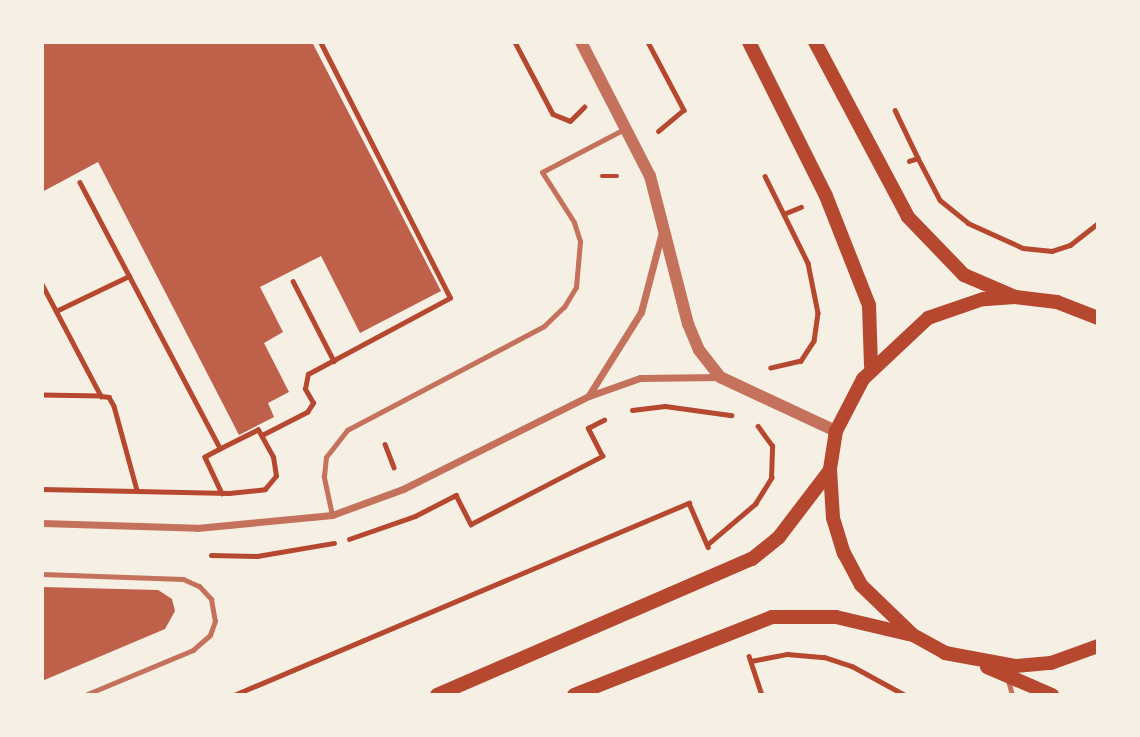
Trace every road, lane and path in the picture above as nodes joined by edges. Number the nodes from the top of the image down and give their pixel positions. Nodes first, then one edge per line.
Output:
1 (320, 42) edge
2 (515, 42) edge
3 (581, 42) edge
4 (648, 42) edge
5 (749, 42) edge
6 (815, 42) edge
7 (586, 103) dead end
8 (895, 110) dead end
9 (626, 128) junction
10 (663, 141) dead end
11 (918, 158) dead end
12 (765, 176) dead end
13 (80, 183) dead end
14 (663, 228) junction
15 (129, 276) junction
16 (293, 281) dead end
17 (42, 284) edge
18 (1015, 297) junction
19 (56, 312) junction
20 (1098, 318) edge
21 (334, 360) junction
22 (872, 366) junction
23 (763, 368) dead end
24 (720, 377) junction
25 (42, 396) edge
26 (100, 396) junction
27 (589, 396) junction
28 (627, 412) dead end
29 (610, 418) dead end
30 (742, 419) dead end
31 (750, 422) dead end
32 (836, 431) junction
33 (262, 435) junction
34 (220, 449) junction
35 (830, 470) junction
36 (42, 489) edge
37 (137, 491) junction
38 (222, 493) junction
39 (332, 516) junction
40 (42, 523) edge
41 (707, 545) junction
42 (204, 555) dead end
43 (42, 573) edge
44 (720, 575) junction
45 (740, 626) junction
46 (913, 635) junction
47 (1098, 646) edge
48 (751, 661) junction
49 (979, 663) junction
50 (1007, 677) junction
51 (85, 695) edge
52 (234, 695) edge
53 (438, 695) edge
54 (574, 695) edge
55 (762, 695) edge
56 (905, 695) edge
57 (1012, 695) edge
58 (1052, 695) edge

1 - 21 path
2 - 7 path
3 - 9 street
4 - 10 path
5 - 22 main road
6 - 18 main road
8 - 11 path
9 - 14 street
9 - 39 lane
12 - 23 path
13 - 15 path
14 - 24 street
14 - 27 street
15 - 19 path
15 - 34 path
16 - 21 path
17 - 19 path
18 - 20 main road
18 - 22 main road
19 - 26 path
21 - 33 path
22 - 32 main road
24 - 27 street
24 - 32 street
25 - 26 path
26 - 37 path
27 - 39 street
28 - 30 path
29 - 42 path
31 - 41 path
32 - 35 main road
33 - 34 path
33 - 38 path
34 - 38 path
35 - 44 main road
35 - 46 main road
36 - 37 path
37 - 38 path
39 - 40 street
41 - 44 path
41 - 52 path
43 - 51 lane
44 - 53 main road
45 - 46 main road
45 - 48 path
45 - 54 main road
46 - 49 main road
47 - 49 main road
48 - 55 path
48 - 56 path
49 - 50 main road
50 - 57 lane
50 - 58 main road

